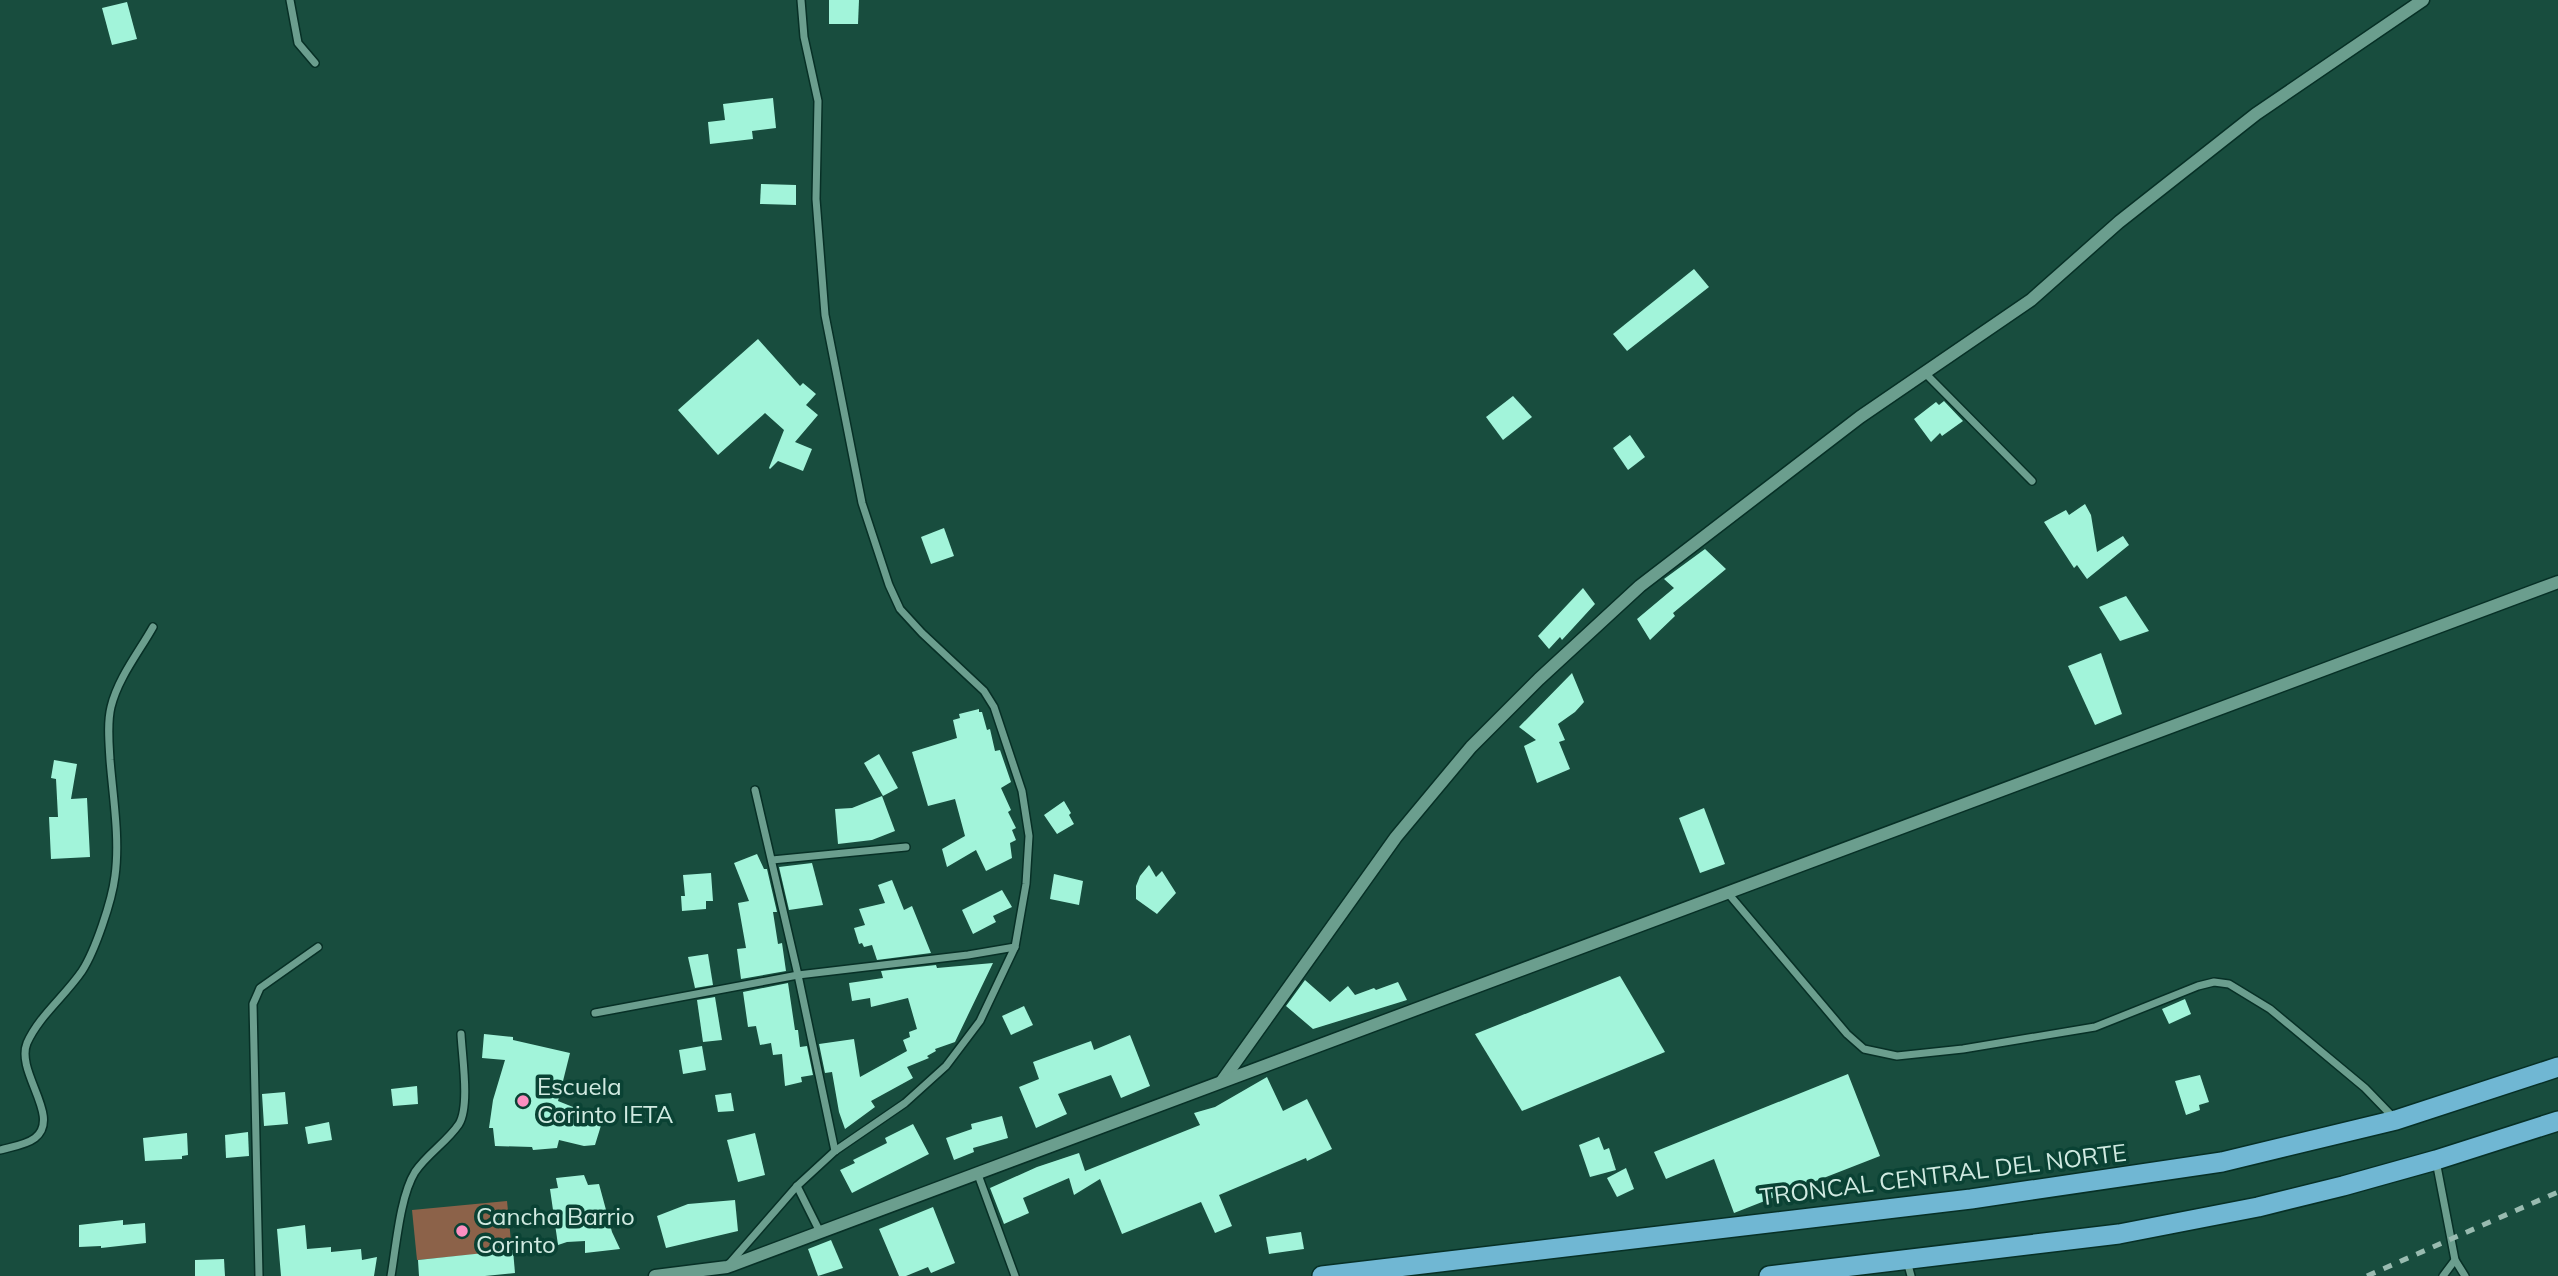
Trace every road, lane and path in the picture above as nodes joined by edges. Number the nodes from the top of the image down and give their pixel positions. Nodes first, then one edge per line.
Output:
1 (290, 0) edge
2 (801, 0) edge
3 (2423, 0) edge
4 (315, 62) dead end
5 (1926, 374) junction
6 (2032, 481) dead end
7 (2558, 582) edge
8 (153, 627) dead end
9 (755, 790) dead end
10 (906, 847) dead end
11 (772, 860) junction
12 (1727, 892) junction
13 (318, 947) dead end
14 (1016, 947) junction
15 (799, 975) junction
16 (595, 1013) dead end
17 (461, 1034) dead end
18 (2558, 1067) edge
19 (1222, 1081) junction
20 (2396, 1120) junction
21 (2558, 1121) edge
22 (0, 1150) edge
23 (835, 1151) junction
24 (2436, 1160) junction
25 (977, 1172) junction
26 (797, 1186) junction
27 (820, 1232) junction
28 (2455, 1260) junction
29 (727, 1267) junction
30 (1909, 1268) edge
31 (258, 1276) edge
32 (391, 1276) edge
33 (655, 1276) edge
34 (1015, 1276) edge
35 (1322, 1276) edge
36 (1769, 1276) edge
37 (2443, 1276) edge
38 (2465, 1276) edge

1 - 4 street
2 - 14 street
3 - 5 street
5 - 6 street
5 - 19 street
7 - 12 street
8 - 22 street
9 - 11 street
10 - 11 street
11 - 15 street
12 - 19 street
12 - 20 street
13 - 31 street
14 - 15 street
14 - 23 street
15 - 16 street
15 - 23 street
17 - 32 street
18 - 20 highway, TRONCAL CENTRAL DEL NORTE
19 - 25 street
20 - 35 highway, TRONCAL CENTRAL DEL NORTE
21 - 24 highway
23 - 26 street
24 - 28 street
24 - 30 highway
25 - 27 street
25 - 34 street
26 - 27 street
26 - 29 street
27 - 29 street
28 - 37 street
28 - 38 street
29 - 33 street
30 - 36 highway

